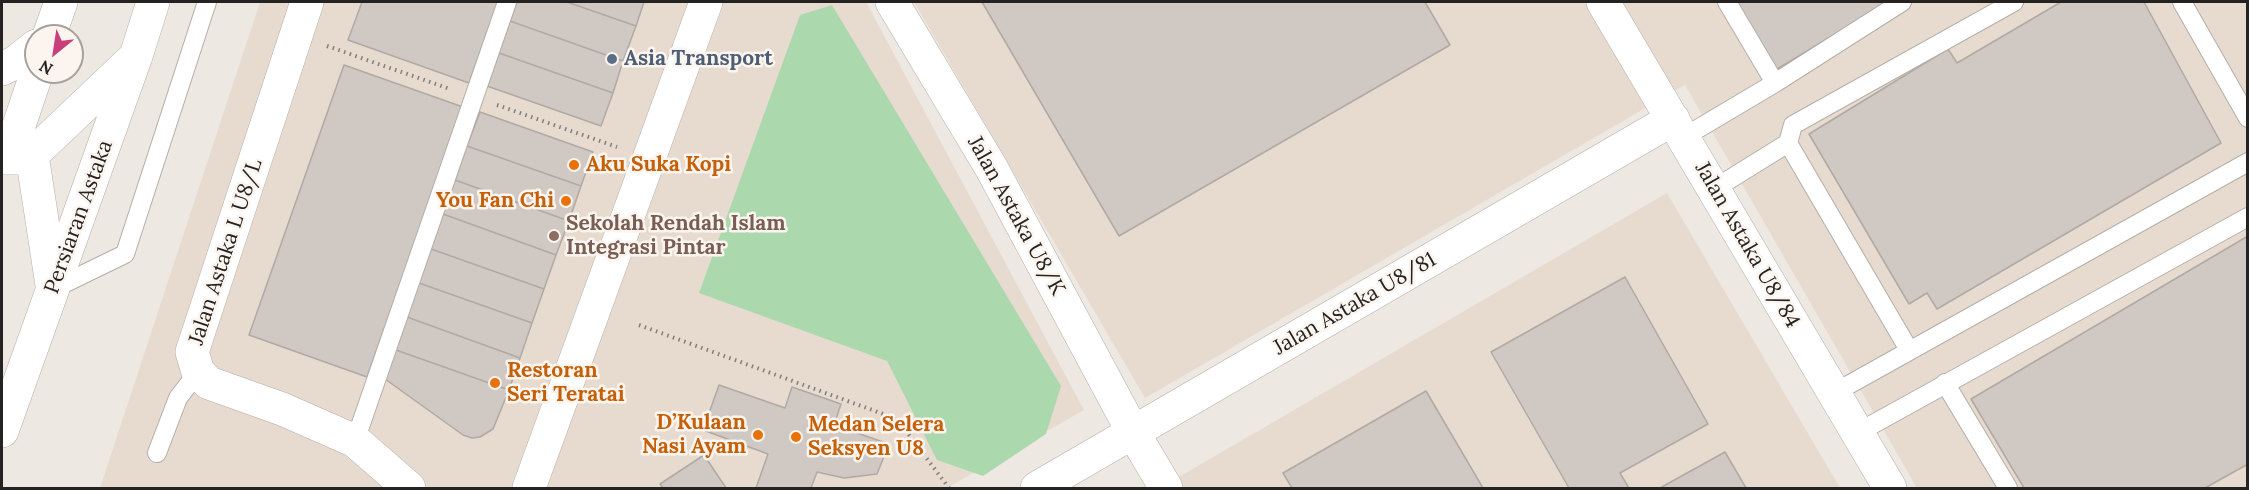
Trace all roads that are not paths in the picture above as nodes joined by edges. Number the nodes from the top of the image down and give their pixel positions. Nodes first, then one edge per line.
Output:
1 (61, 2) edge
2 (153, 2) edge
3 (207, 2) edge
4 (307, 2) edge
5 (507, 2) edge
6 (706, 2) edge
7 (892, 2) edge
8 (1603, 2) edge
9 (1727, 2) edge
10 (1902, 2) edge
11 (2014, 2) edge
12 (2182, 2) edge
13 (52, 24) edge
14 (24, 56) edge
15 (136, 56) junction
16 (2, 69) edge
17 (1775, 83) junction
18 (33, 84) edge
19 (2247, 118) edge
20 (1678, 128) junction
21 (1788, 143) junction
22 (10, 152) edge
23 (2247, 162) edge
24 (1714, 189) junction
25 (2247, 218) edge
26 (53, 289) junction
27 (1909, 350) junction
28 (198, 372) junction
29 (1945, 383) junction
30 (1834, 393) junction
31 (2, 431) edge
32 (1857, 433) junction
33 (1134, 434) junction
34 (355, 441) junction
35 (158, 453) dead end
36 (409, 489) edge
37 (529, 489) edge
38 (1037, 489) edge
39 (1166, 489) edge
40 (1890, 489) edge
41 (2008, 489) edge

1 - 13 street
2 - 15 street, Persiaran Astaka
3 - 26 lane
4 - 28 street, Jalan Astaka L U8/L
5 - 34 lane
6 - 37 street
7 - 33 street, Jalan Astaka U8/K
8 - 20 street, Jalan Astaka U8/84
9 - 17 lane
10 - 17 lane
11 - 21 lane
12 - 19 lane
14 - 16 street
15 - 22 street
15 - 26 street, Persiaran Astaka
17 - 20 lane
18 - 22 street
20 - 24 street, Jalan Astaka U8/84
20 - 33 street, Jalan Astaka U8/81
21 - 24 lane
21 - 27 lane
22 - 26 street
23 - 27 lane
24 - 30 street, Jalan Astaka U8/84
25 - 29 lane
26 - 31 street, Persiaran Astaka
27 - 30 lane
28 - 34 street, Jalan Astaka L U8/L
28 - 35 lane
29 - 32 lane
29 - 41 lane
30 - 32 street, Jalan Astaka U8/84
32 - 40 street, Jalan Astaka U8/84
33 - 38 street, Jalan Astaka U8/81
33 - 39 street, Jalan Astaka U8/K
34 - 36 street, Jalan Astaka L U8/L

